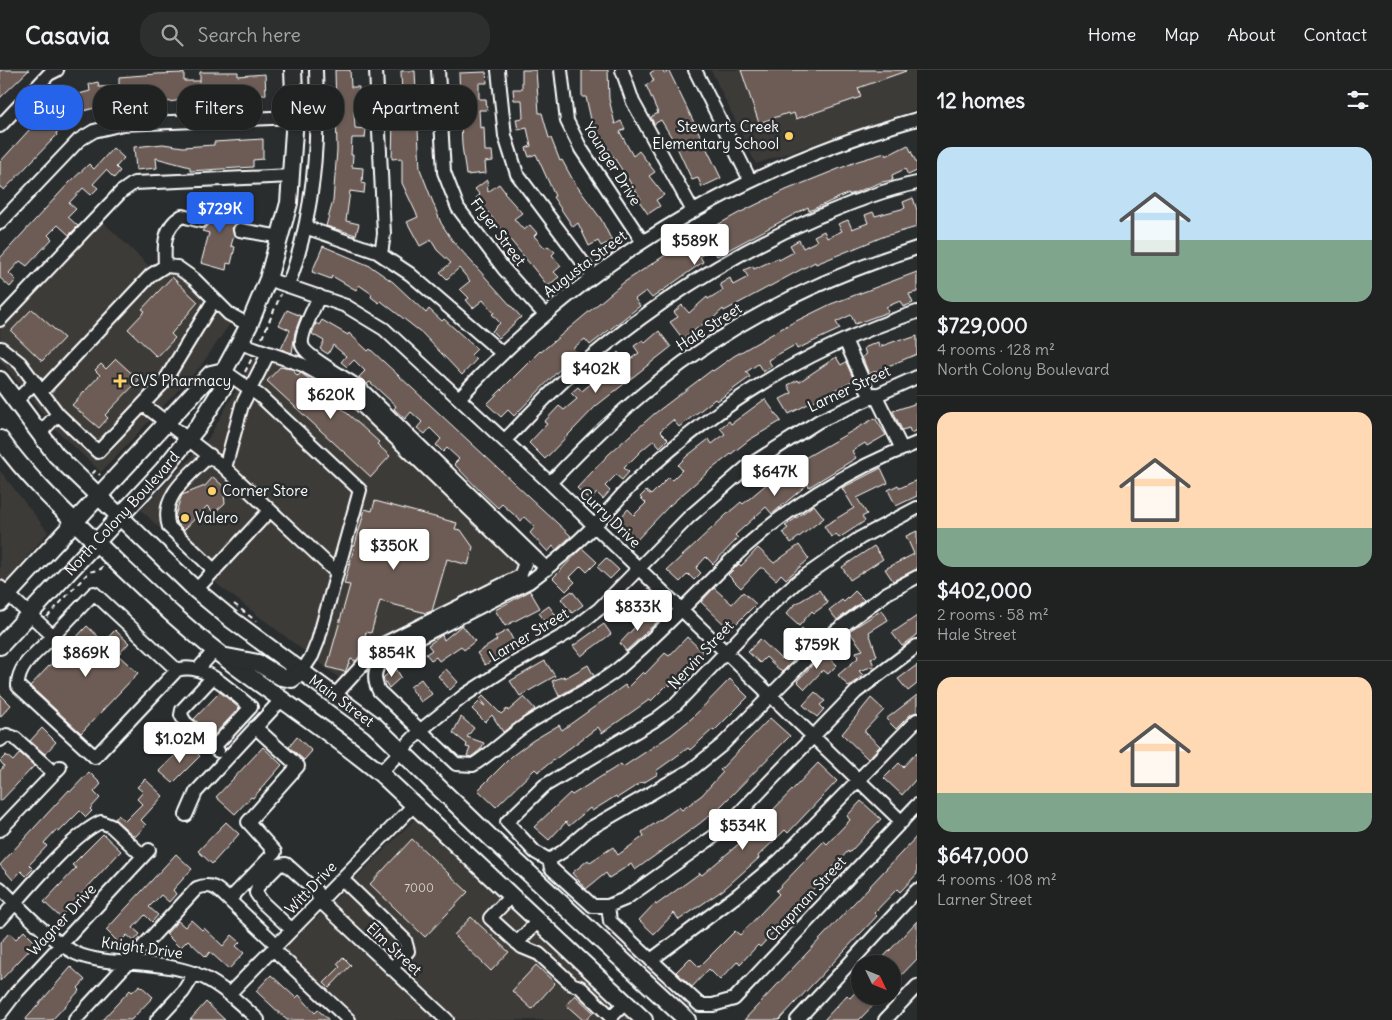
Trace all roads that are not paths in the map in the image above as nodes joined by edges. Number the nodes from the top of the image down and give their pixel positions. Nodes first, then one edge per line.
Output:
1 (57, 70) edge
2 (293, 70) edge
3 (316, 70) edge
4 (376, 70) edge
5 (438, 70) edge
6 (498, 70) edge
7 (561, 70) edge
8 (622, 70) edge
9 (695, 70) edge
10 (294, 85) edge
11 (272, 118) edge
12 (917, 119) edge
13 (0, 126) edge
14 (294, 130) edge
15 (292, 176) junction
16 (750, 180) junction
17 (917, 183) edge
18 (693, 211) junction
19 (201, 221) dead end
20 (0, 223) edge
21 (306, 227) junction
22 (240, 230) dead end
23 (281, 237) junction
24 (642, 241) junction
25 (917, 248) edge
26 (381, 254) junction
27 (165, 266) junction
28 (594, 276) junction
29 (268, 279) junction
30 (288, 286) junction
31 (319, 296) junction
32 (214, 300) junction
33 (917, 312) edge
34 (545, 315) junction
35 (0, 320) edge
36 (249, 325) junction
37 (845, 340) junction
38 (240, 343) junction
39 (1, 348) edge
40 (502, 353) junction
41 (268, 354) junction
42 (224, 371) junction
43 (917, 376) edge
44 (0, 380) edge
45 (38, 386) junction
46 (250, 388) junction
47 (872, 395) junction
48 (459, 398) junction
49 (16, 401) junction
50 (144, 405) junction
51 (58, 414) junction
52 (166, 424) junction
53 (39, 434) junction
54 (0, 439) edge
55 (189, 439) junction
56 (505, 440) junction
57 (917, 443) edge
58 (902, 449) junction
59 (210, 455) junction
60 (224, 468) junction
61 (550, 483) junction
62 (98, 497) junction
63 (917, 508) edge
64 (270, 510) junction
65 (120, 517) junction
66 (75, 523) junction
67 (594, 526) junction
68 (96, 543) junction
69 (637, 567) junction
70 (547, 569) junction
71 (214, 571) junction
72 (337, 573) junction
73 (917, 577) edge
74 (196, 590) junction
75 (3, 595) edge
76 (682, 611) junction
77 (35, 619) junction
78 (53, 636) junction
79 (0, 646) edge
80 (917, 646) edge
81 (724, 652) junction
82 (218, 653) junction
83 (199, 668) junction
84 (177, 670) junction
85 (302, 672) junction
86 (213, 678) junction
87 (335, 695) junction
88 (770, 696) junction
89 (282, 699) junction
90 (917, 720) edge
91 (256, 727) junction
92 (422, 729) junction
93 (814, 738) junction
94 (0, 740) edge
95 (214, 747) junction
96 (401, 750) junction
97 (226, 758) junction
98 (380, 773) junction
99 (858, 780) junction
100 (414, 805) junction
101 (917, 806) edge
102 (186, 815) dead end
103 (902, 822) junction
104 (0, 830) edge
105 (549, 860) junction
106 (342, 879) junction
107 (0, 888) edge
108 (917, 890) edge
109 (511, 896) junction
110 (229, 900) junction
111 (320, 901) junction
112 (16, 903) junction
113 (608, 906) junction
114 (0, 920) edge
115 (538, 921) junction
116 (292, 930) junction
117 (517, 943) junction
118 (62, 944) junction
119 (275, 947) junction
120 (650, 960) junction
121 (128, 963) junction
122 (391, 969) junction
123 (590, 970) junction
124 (195, 973) junction
125 (575, 985) junction
126 (917, 986) edge
127 (230, 993) junction
128 (625, 1003) junction
129 (0, 1014) edge
130 (250, 1017) edge
131 (75, 1020) edge
132 (157, 1020) edge
133 (349, 1020) edge
134 (447, 1020) edge
135 (644, 1020) edge
136 (687, 1020) edge
137 (797, 1020) edge
138 (885, 1020) edge

1 - 13 street
2 - 10 main road, North Colony Boulevard
3 - 21 street
4 - 26 street
5 - 34 street, Fryer Street
6 - 28 street
7 - 24 street, Younger Drive
8 - 18 street
9 - 16 street
11 - 20 street
12 - 16 street, Augusta Street
14 - 15 main road, North Colony Boulevard
15 - 23 main road, North Colony Boulevard
15 - 35 street
16 - 18 street, Augusta Street
17 - 56 street
18 - 24 street, Augusta Street
19 - 27 street
21 - 26 street
21 - 30 street
22 - 23 street
23 - 29 main road, North Colony Boulevard
24 - 28 street, Augusta Street
25 - 61 street, Hale Street
26 - 40 street
27 - 32 street
27 - 45 street
28 - 34 street, Augusta Street
29 - 30 street, Curry Drive
29 - 36 main road, North Colony Boulevard
30 - 31 street, Curry Drive
31 - 48 street, Curry Drive
31 - 70 street
32 - 36 street
32 - 50 street
33 - 37 street
34 - 40 street, Augusta Street
36 - 38 main road, North Colony Boulevard
37 - 47 street
37 - 67 street
38 - 41 street
38 - 42 main road, North Colony Boulevard
39 - 45 street
40 - 48 street, Augusta Street
41 - 46 street
41 - 87 street
42 - 46 street
42 - 52 main road, North Colony Boulevard
42 - 55 main road, North Colony Boulevard
43 - 47 street, Larner Street
44 - 49 main road, Main Street
45 - 49 street
45 - 51 street
46 - 60 street
46 - 72 street
47 - 58 street
47 - 69 street, Larner Street
48 - 56 street, Curry Drive
49 - 53 main road, Main Street
50 - 51 street
50 - 52 street
51 - 53 street
52 - 55 street
52 - 62 main road, North Colony Boulevard
53 - 62 main road, Main Street
54 - 66 main road
55 - 59 street
55 - 65 main road, North Colony Boulevard
56 - 61 street, Curry Drive
57 - 58 street
58 - 76 street
59 - 60 street
59 - 71 street
60 - 64 street
61 - 67 street, Curry Drive
62 - 65 main road, Main Street
62 - 66 main road, North Colony Boulevard
63 - 81 street, Nervin Street
64 - 71 street
64 - 72 street
65 - 68 main road, North Colony Boulevard
65 - 74 main road, Main Street
66 - 68 main road
66 - 75 main road, North Colony Boulevard
67 - 69 street, Curry Drive
67 - 70 street
68 - 77 main road, North Colony Boulevard
68 - 82 main road
69 - 76 street, Curry Drive
69 - 92 street, Larner Street
70 - 92 street
71 - 74 street
72 - 85 street
73 - 88 street
74 - 85 main road, Main Street
75 - 77 street
76 - 81 street, Curry Drive
76 - 92 street
77 - 78 street
77 - 79 main road, North Colony Boulevard
78 - 84 street
78 - 84 street
80 - 93 street
81 - 88 street, Curry Drive
81 - 105 street, Nervin Street
82 - 83 street
82 - 85 main road
82 - 89 main road
83 - 84 street
83 - 86 street
85 - 87 main road, Main Street
86 - 95 street
86 - 95 street
87 - 96 main road, Main Street
88 - 93 street, Curry Drive
88 - 105 street
89 - 91 street
89 - 98 main road
90 - 99 street
91 - 97 street
91 - 110 street
92 - 96 street, Larner Street
93 - 99 street, Curry Drive
93 - 113 street
94 - 104 street
95 - 97 street
96 - 98 street, Larner Street
96 - 136 main road, Main Street
97 - 102 street
98 - 100 main road
99 - 103 street, Curry Drive
99 - 120 street
100 - 106 street, Witt Drive
100 - 109 main road
101 - 103 street, Chapman Street
103 - 120 street, Chapman Street
105 - 113 street
106 - 111 street, Witt Drive
106 - 122 street
107 - 112 street, Knight Drive
108 - 137 street
109 - 115 main road
109 - 117 street
110 - 119 street
110 - 121 street
111 - 116 street, Witt Drive
111 - 116 street, Elm Street
111 - 122 street, Elm Street
112 - 114 street
112 - 118 street, Knight Drive
112 - 118 street, Wagner Drive
113 - 120 street
115 - 117 street
115 - 123 main road
116 - 119 street, Witt Drive
117 - 125 street
118 - 121 street, Knight Drive
118 - 129 street, Wagner Drive
119 - 127 street, Witt Drive
119 - 133 street
121 - 124 street, Knight Drive
121 - 131 street
122 - 134 street, Elm Street
123 - 125 street
123 - 128 main road
124 - 127 street, Knight Drive
124 - 132 street
125 - 128 street
126 - 138 street
127 - 130 street, Knight Drive
128 - 135 main road

